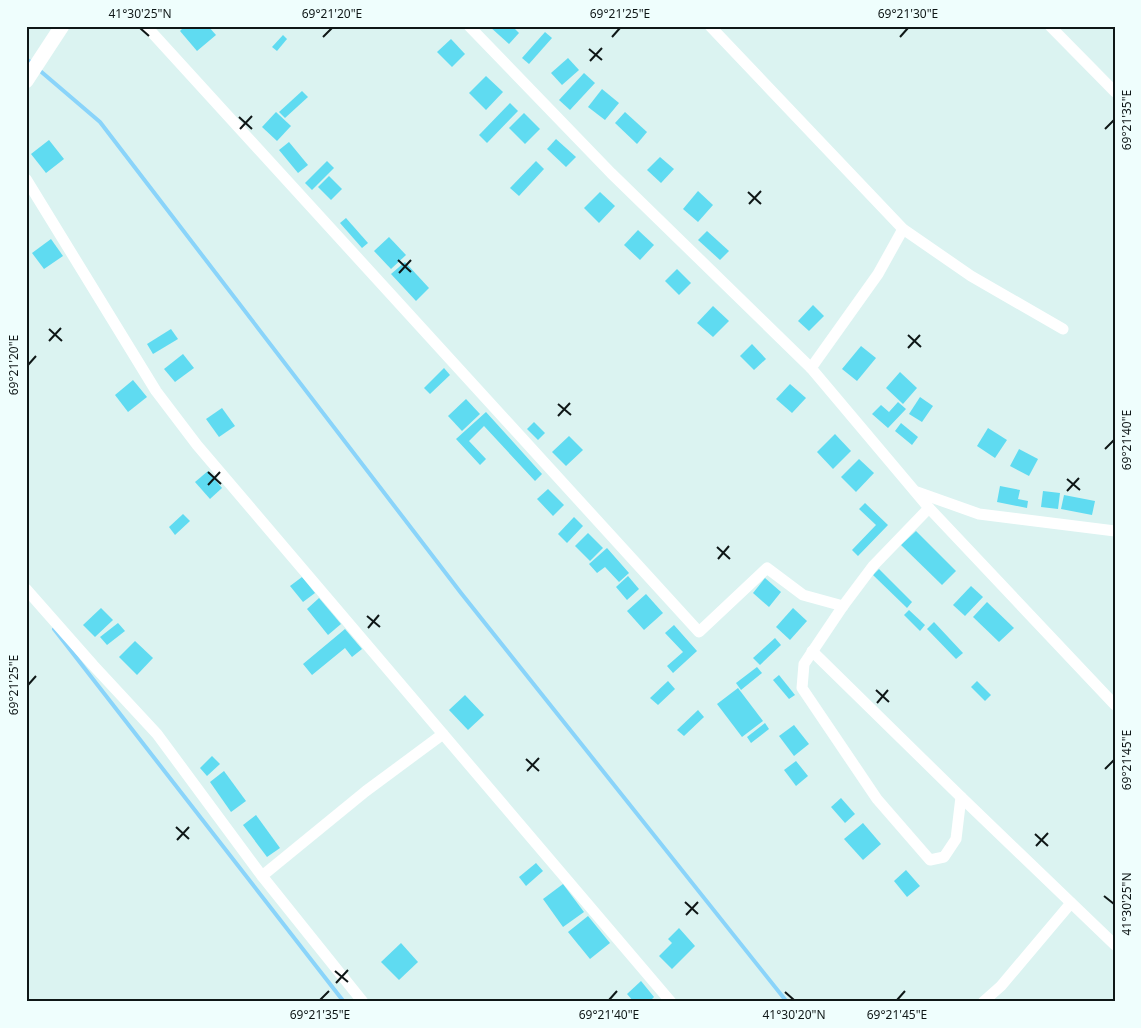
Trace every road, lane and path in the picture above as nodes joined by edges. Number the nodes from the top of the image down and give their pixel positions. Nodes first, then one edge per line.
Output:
1 (62, 26) edge
2 (146, 26) edge
3 (469, 26) edge
4 (710, 26) edge
5 (1050, 26) edge
6 (26, 81) edge
7 (1115, 92) edge
8 (26, 179) edge
9 (903, 229) junction
10 (1063, 329) dead end
11 (811, 368) junction
12 (915, 491) junction
13 (929, 508) junction
14 (1115, 531) edge
15 (26, 589) edge
16 (843, 606) junction
17 (812, 651) junction
18 (1115, 705) edge
19 (443, 734) junction
20 (961, 797) junction
21 (262, 876) junction
22 (1071, 903) junction
23 (1112, 937) edge
24 (363, 1002) edge
25 (671, 1002) edge
26 (983, 1002) edge

1 - 6 main road
2 - 16 street
3 - 11 street
4 - 9 street
5 - 7 street
8 - 19 street
9 - 10 street
9 - 11 street
11 - 12 street
12 - 13 street
12 - 14 street
13 - 16 street
13 - 18 street
15 - 21 street
16 - 17 street
17 - 20 street
17 - 20 street
19 - 21 street
19 - 25 street
20 - 22 street
21 - 24 street
22 - 23 street
22 - 26 street

